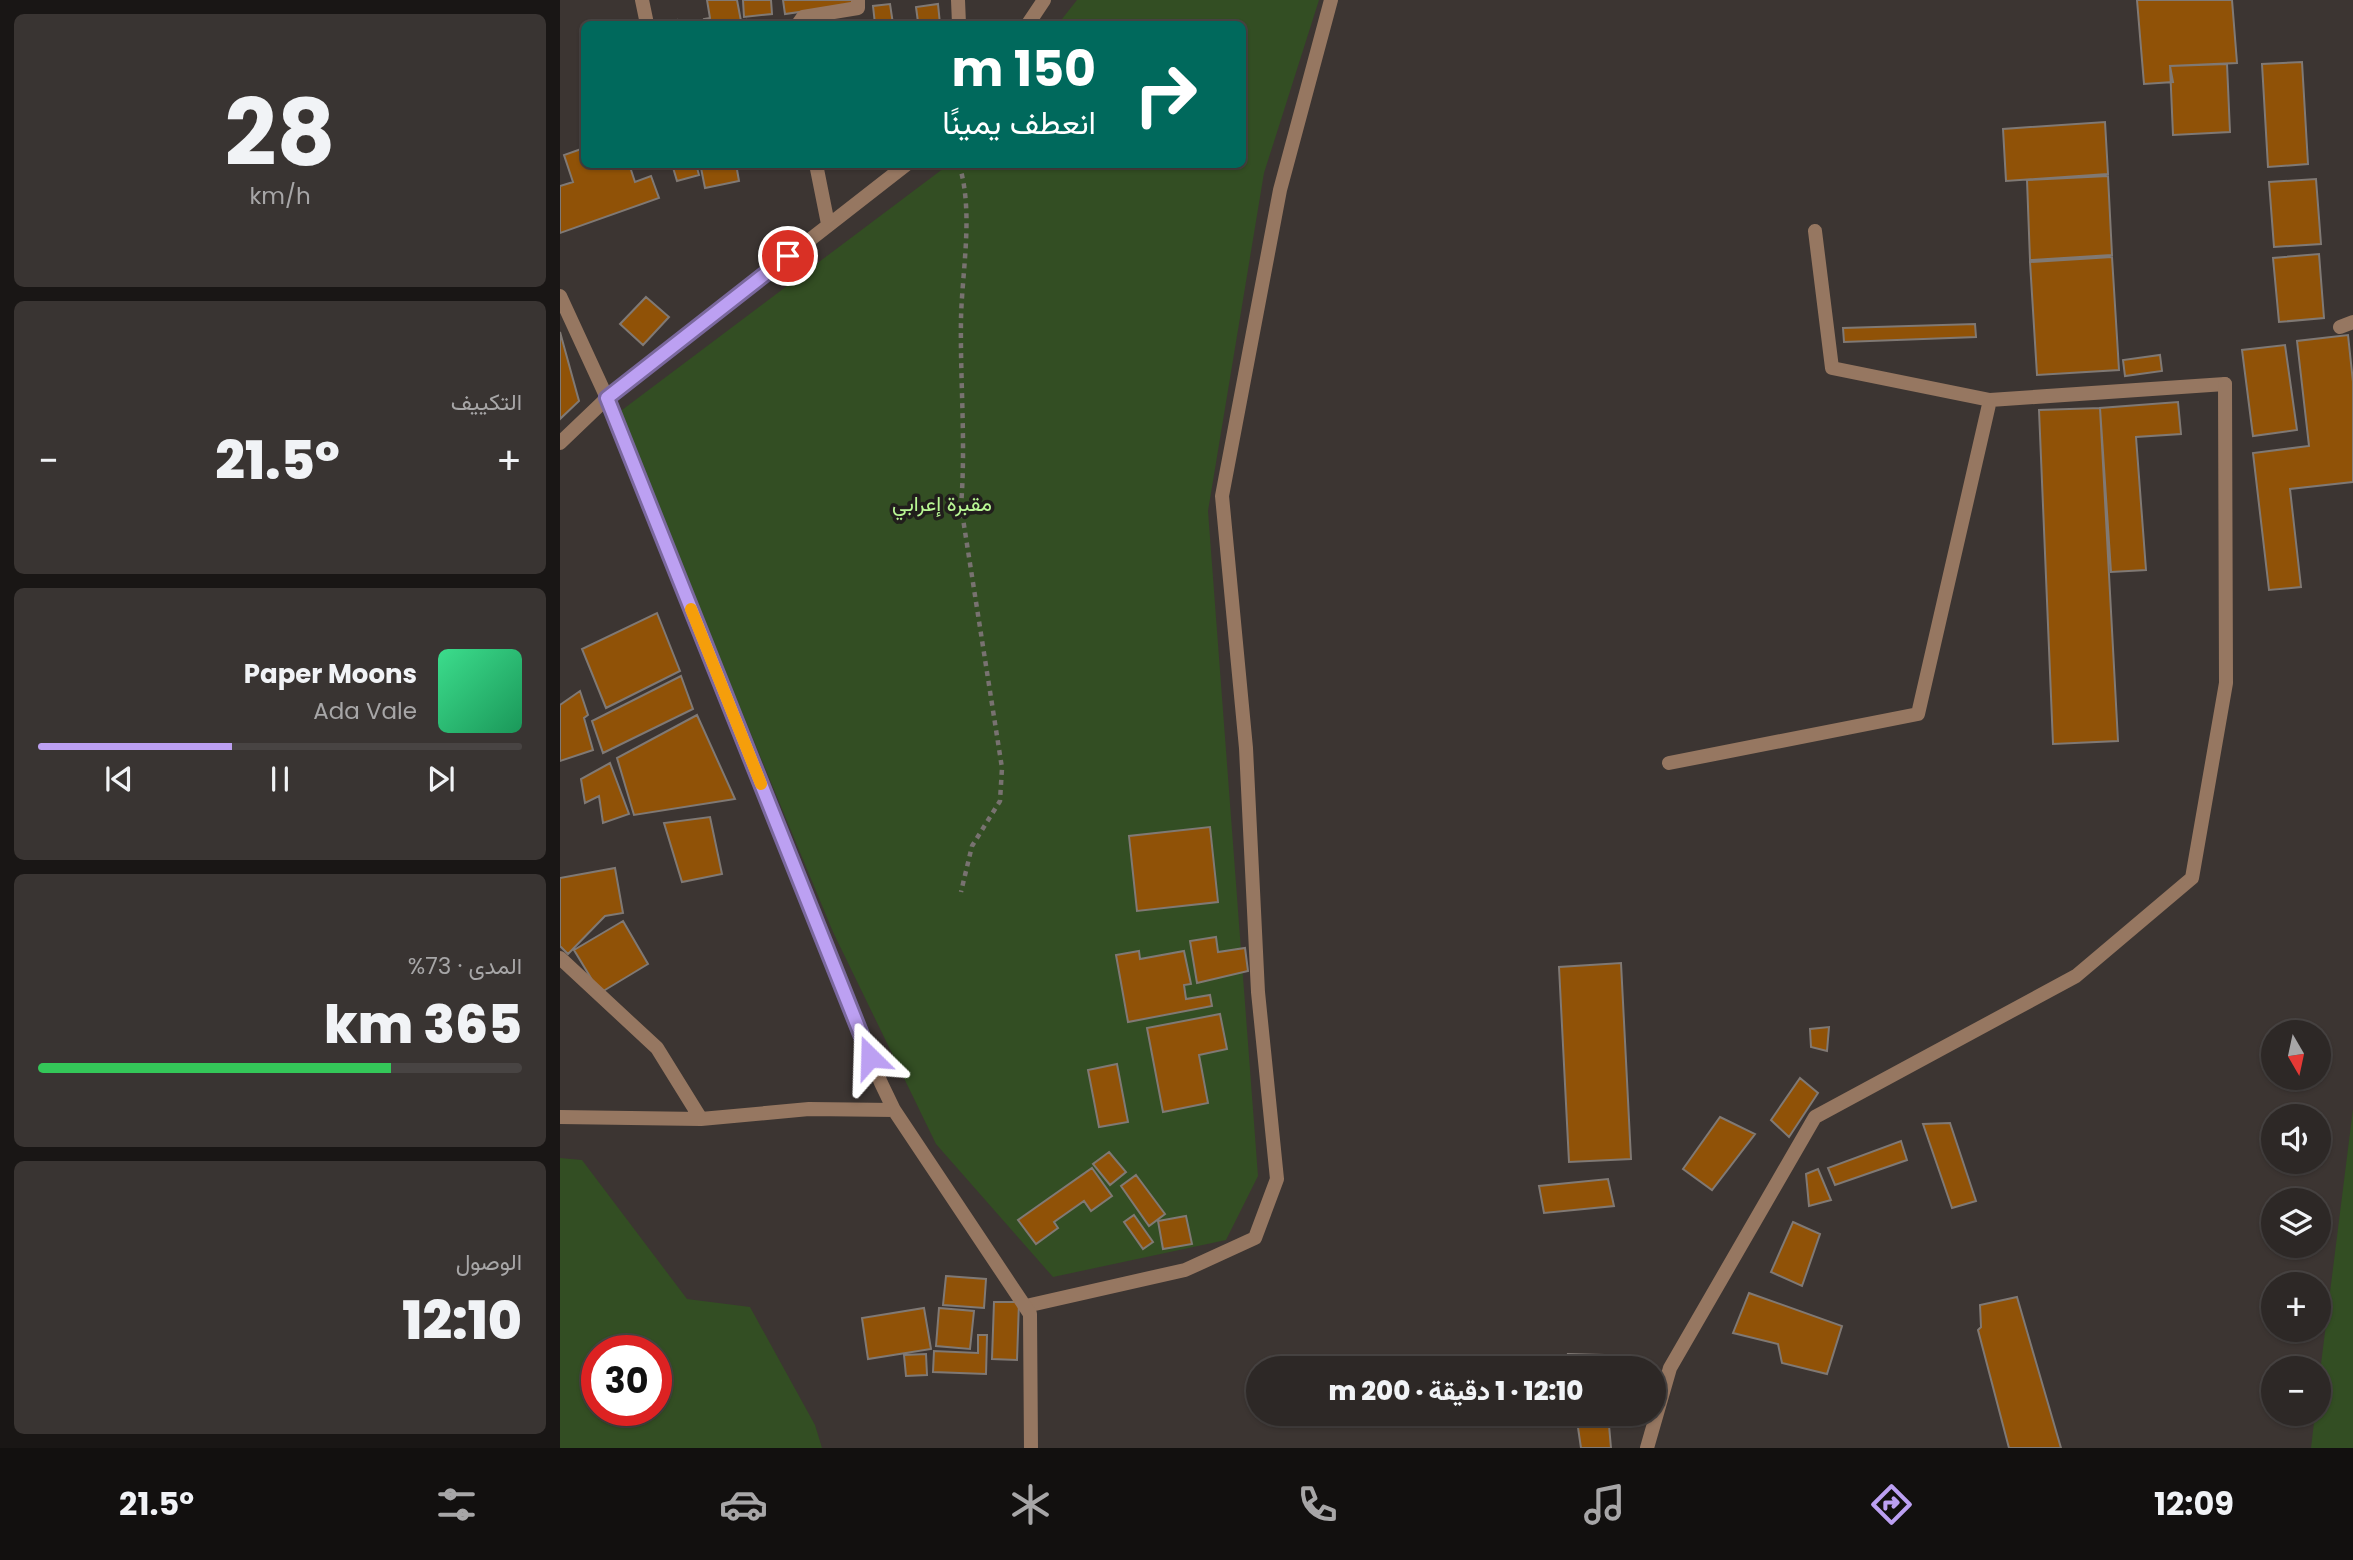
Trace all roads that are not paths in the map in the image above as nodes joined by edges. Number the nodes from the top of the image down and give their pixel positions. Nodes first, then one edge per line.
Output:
1 (642, 0) edge
2 (858, 0) edge
3 (958, 0) edge
4 (1044, 0) edge
5 (1331, 0) edge
6 (646, 21) edge
7 (800, 21) edge
8 (959, 21) edge
9 (1030, 21) edge
10 (817, 168) edge
11 (902, 168) edge
12 (828, 224) junction
13 (1815, 231) dead end
14 (560, 296) edge
15 (607, 398) junction
16 (1990, 400) junction
17 (560, 443) edge
18 (1669, 764) dead end
19 (560, 958) edge
20 (894, 1110) junction
21 (560, 1117) edge
22 (701, 1119) junction
23 (1026, 1306) junction
24 (1031, 1448) edge
25 (1647, 1448) edge

1 - 6 street
2 - 7 street
3 - 8 street
4 - 9 street
5 - 23 street
10 - 12 street
11 - 12 street
12 - 15 street
13 - 16 street
14 - 15 street
15 - 17 street
15 - 20 street
16 - 18 street
16 - 25 street
19 - 22 street
20 - 22 street
20 - 23 street
21 - 22 street
23 - 24 street

